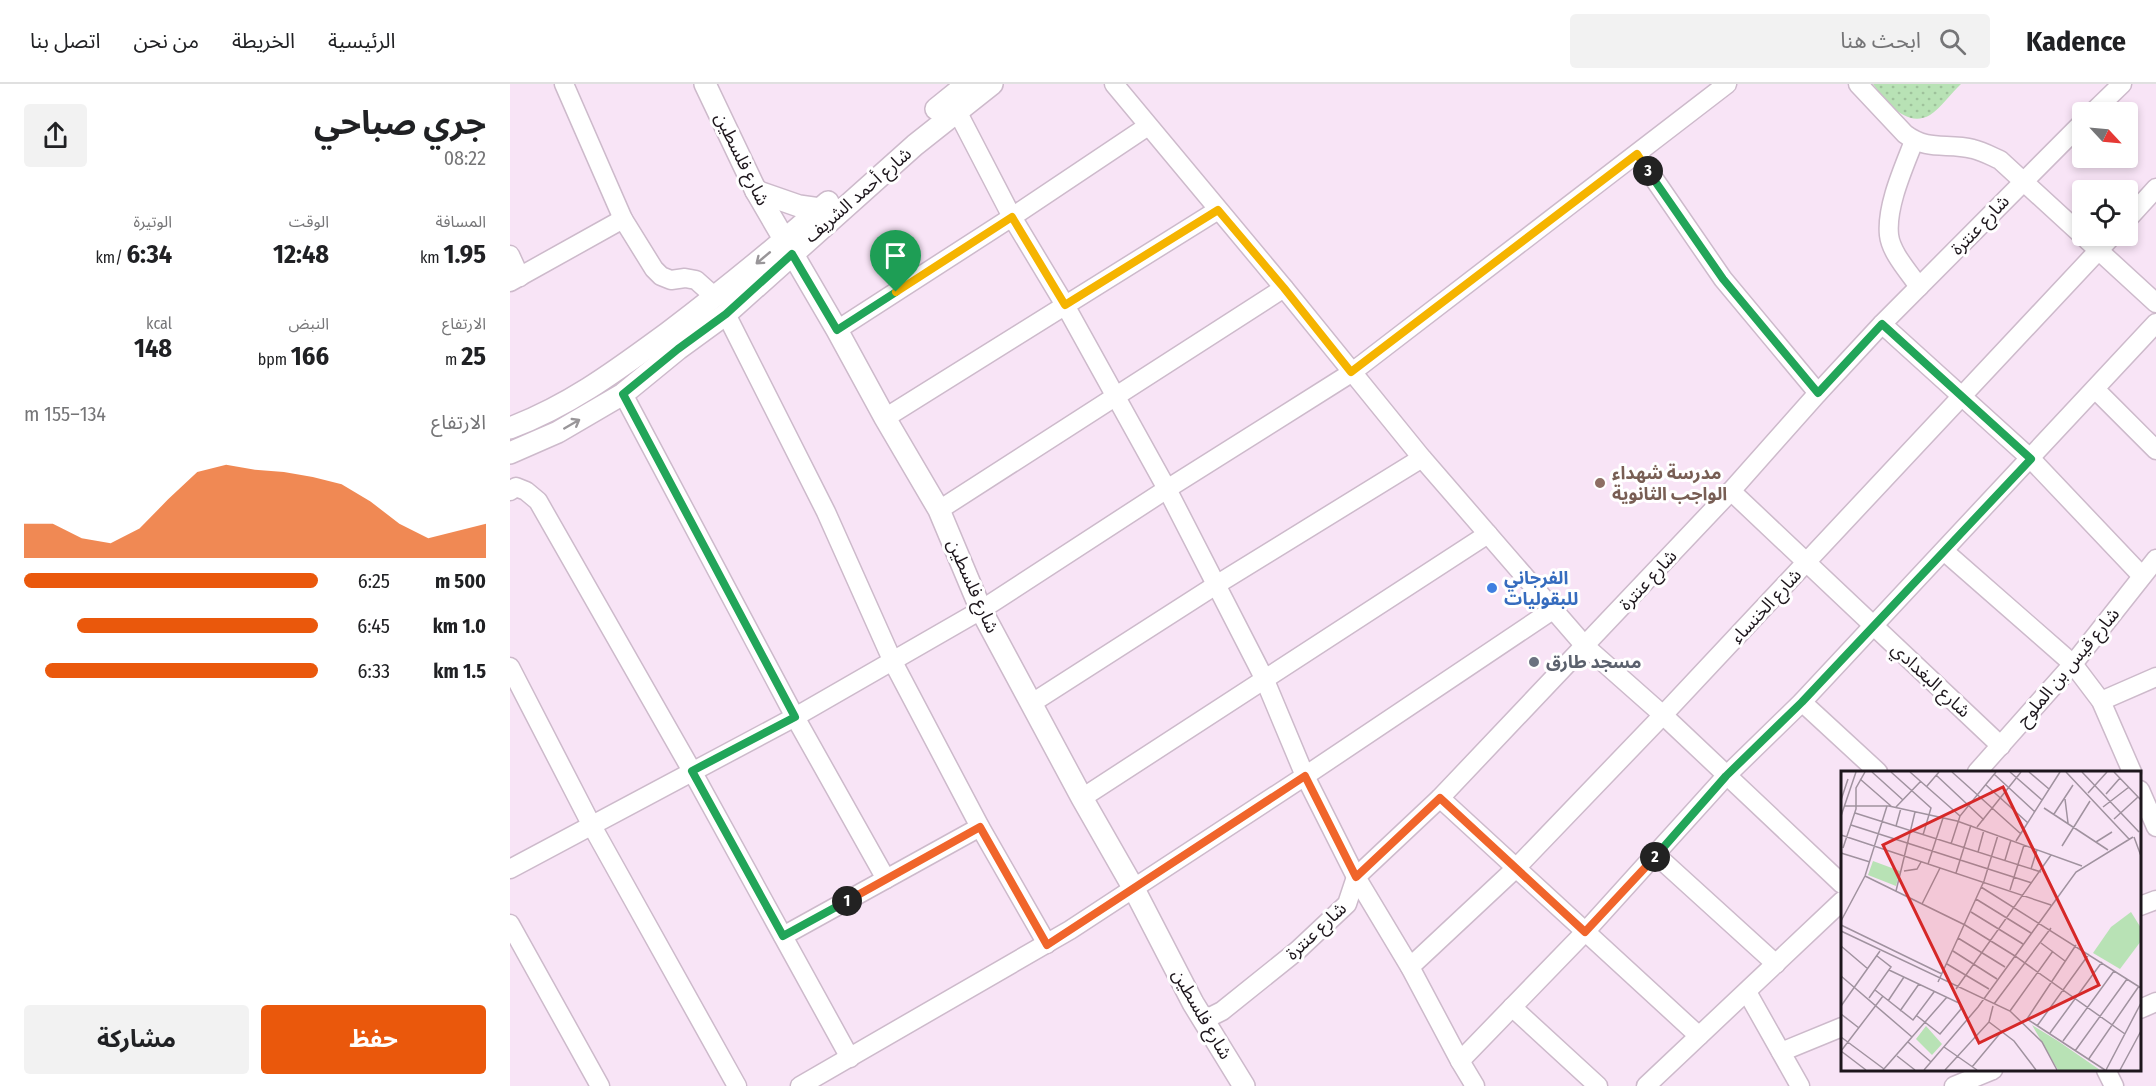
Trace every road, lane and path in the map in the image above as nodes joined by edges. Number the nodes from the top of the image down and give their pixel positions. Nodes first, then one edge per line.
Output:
1 (564, 84) edge
2 (705, 84) edge
3 (967, 84) edge
4 (992, 84) edge
5 (1114, 84) edge
6 (1726, 84) edge
7 (1858, 84) edge
8 (2122, 84) edge
9 (2103, 102) edge
10 (952, 106) junction
11 (1148, 126) junction
12 (2072, 133) edge
13 (1914, 141) junction
14 (1637, 154) junction
15 (2024, 180) junction
16 (2156, 188) edge
17 (756, 191) junction
18 (2138, 207) edge
19 (820, 209) junction
20 (1218, 210) junction
21 (1012, 217) junction
22 (623, 219) junction
23 (788, 246) junction
24 (2103, 246) edge
25 (2098, 251) junction
26 (510, 255) edge
27 (515, 279) edge
28 (1919, 287) junction
29 (1284, 288) junction
30 (2156, 303) edge
31 (1065, 305) junction
32 (720, 306) junction
33 (2156, 323) edge
34 (1882, 324) junction
35 (837, 330) junction
36 (1351, 372) junction
37 (2095, 389) junction
38 (1818, 393) junction
39 (623, 394) junction
40 (1962, 396) junction
41 (1115, 398) junction
42 (885, 418) junction
43 (512, 428) edge
44 (2156, 450) edge
45 (515, 452) edge
46 (1422, 458) junction
47 (2031, 459) junction
48 (1167, 489) junction
49 (510, 490) edge
50 (1731, 491) junction
51 (939, 510) junction
52 (1488, 534) junction
53 (1944, 550) junction
54 (2156, 559) edge
55 (1807, 561) junction
56 (2142, 576) junction
57 (1216, 585) junction
58 (1554, 609) junction
59 (981, 610) junction
60 (1874, 626) junction
61 (1586, 646) junction
62 (893, 662) junction
63 (2073, 664) junction
64 (510, 667) edge
65 (2156, 677) edge
66 (1264, 678) junction
67 (2101, 701) junction
68 (1802, 702) junction
69 (1032, 703) junction
70 (1663, 715) junction
71 (795, 717) junction
72 (2001, 746) junction
73 (692, 771) junction
74 (1877, 771) edge
75 (1978, 771) edge
76 (2132, 771) edge
77 (1305, 776) junction
78 (1726, 776) junction
79 (2144, 791) edge
80 (1082, 798) junction
81 (1440, 798) junction
82 (592, 826) junction
83 (980, 827) junction
84 (2156, 827) edge
85 (1656, 855) junction
86 (1516, 868) junction
87 (510, 869) edge
88 (1356, 877) junction
89 (886, 879) junction
90 (1841, 883) edge
91 (1134, 889) junction
92 (2156, 900) edge
93 (1841, 902) edge
94 (2141, 905) edge
95 (510, 924) edge
96 (1585, 932) junction
97 (783, 936) junction
98 (1047, 945) junction
99 (1776, 964) junction
100 (1410, 967) junction
101 (1747, 992) junction
102 (2156, 1002) edge
103 (1512, 1007) junction
104 (2141, 1008) edge
105 (1204, 1020) junction
106 (1841, 1027) edge
107 (1699, 1036) junction
108 (1781, 1052) junction
109 (849, 1058) junction
110 (1460, 1061) junction
111 (1991, 1071) edge
112 (2106, 1071) edge
113 (600, 1086) edge
114 (737, 1086) edge
115 (801, 1086) edge
116 (1244, 1086) edge
117 (1475, 1086) edge
118 (1598, 1086) edge
119 (1646, 1086) edge
120 (1800, 1086) edge
121 (1954, 1086) edge
122 (2114, 1086) edge

1 - 22 street
2 - 17 street, شارع فلسطين
3 - 10 street, شارع أحمد الشريف
4 - 10 street, شارع أحمد الشريف
5 - 11 street
6 - 14 street
7 - 13 street
8 - 9 street
10 - 19 street, شارع أحمد الشريف
10 - 21 street
10 - 23 street, شارع أحمد الشريف
11 - 20 street
11 - 21 street
12 - 15 street, شارع عنترة
13 - 15 street
13 - 28 street
14 - 36 street
14 - 38 street
15 - 25 street
15 - 28 street, شارع عنترة
16 - 18 street
17 - 19 street
17 - 23 street, شارع فلسطين
19 - 23 street, شارع أحمد الشريف
20 - 29 street
20 - 31 street
21 - 31 street
21 - 35 street
22 - 27 street
22 - 32 street
23 - 32 street, شارع أحمد الشريف
23 - 35 street, شارع فلسطين
24 - 25 street, شارع الخنساء
25 - 30 street
25 - 40 street, شارع الخنساء
26 - 27 street
28 - 34 street, شارع عنترة
29 - 36 street
29 - 41 street
31 - 41 street
31 - 42 street
32 - 39 street, شارع أحمد الشريف
32 - 43 street, شارع أحمد الشريف
32 - 62 street
33 - 37 street
34 - 38 street, شارع عنترة
34 - 40 street
35 - 42 street, شارع فلسطين
36 - 46 street
36 - 48 street
37 - 44 street
37 - 47 street
38 - 50 street, شارع عنترة
45 -> 39 street, شارع أحمد الشريف
39 - 71 street
40 - 47 street
40 - 55 street, شارع الخنساء
41 - 48 street
41 - 51 street
42 - 51 street, شارع فلسطين
46 - 52 street
46 - 57 street
47 - 53 street
47 - 56 street
48 - 57 street
48 - 59 street
49 - 73 street
50 - 55 street, شارع البغدادي
50 - 61 street, شارع عنترة
51 - 59 street, شارع فلسطين
52 - 58 street
52 - 66 street
53 - 60 street
53 - 63 street
54 - 56 street, شارع قيس بن الملوح
55 - 60 street, شارع البغدادي
55 - 70 street, شارع الخنساء
56 - 63 street, شارع قيس بن الملوح
57 - 66 street
57 - 69 street
58 - 61 street
58 - 77 street
59 - 62 street
59 - 69 street, شارع فلسطين
60 - 68 street
60 - 72 street, شارع البغدادي
61 - 70 street
61 - 81 street, شارع عنترة
62 - 71 street
62 - 83 street
63 - 67 street
63 - 72 street, شارع قيس بن الملوح
64 - 82 street
65 - 67 street
66 - 77 street
66 - 80 street
67 - 76 street
68 - 74 street
68 - 78 street
69 - 80 street, شارع فلسطين
70 - 78 street
70 - 86 street, شارع الخنساء
71 - 73 street
71 - 89 street
72 - 75 street, شارع قيس بن الملوح
73 - 82 street
73 - 97 street
77 - 88 street
77 - 91 street
78 - 85 street
78 - 90 street
79 - 84 street
80 - 91 street, شارع فلسطين
81 - 86 street
81 - 88 street, شارع عنترة
82 - 87 street
82 - 114 street
83 - 89 street
83 - 98 street
85 - 96 street
85 - 99 street
86 - 96 street
86 - 100 street, شارع الخنساء
88 - 100 street
88 - 105 street, شارع عنترة
89 - 97 street
91 - 98 street
91 - 105 street, شارع فلسطين
92 - 94 street
93 - 99 street
95 - 113 street
96 - 103 street
96 - 107 street
97 - 109 street
98 - 109 street
99 - 101 street
100 - 110 street
101 - 107 street
101 - 108 street
102 - 104 street
103 - 110 street
103 - 118 street
105 - 116 street, شارع فلسطين
106 - 108 street
107 - 119 street
108 - 120 street
109 - 115 street
110 - 117 street
111 - 121 street
112 - 122 street

